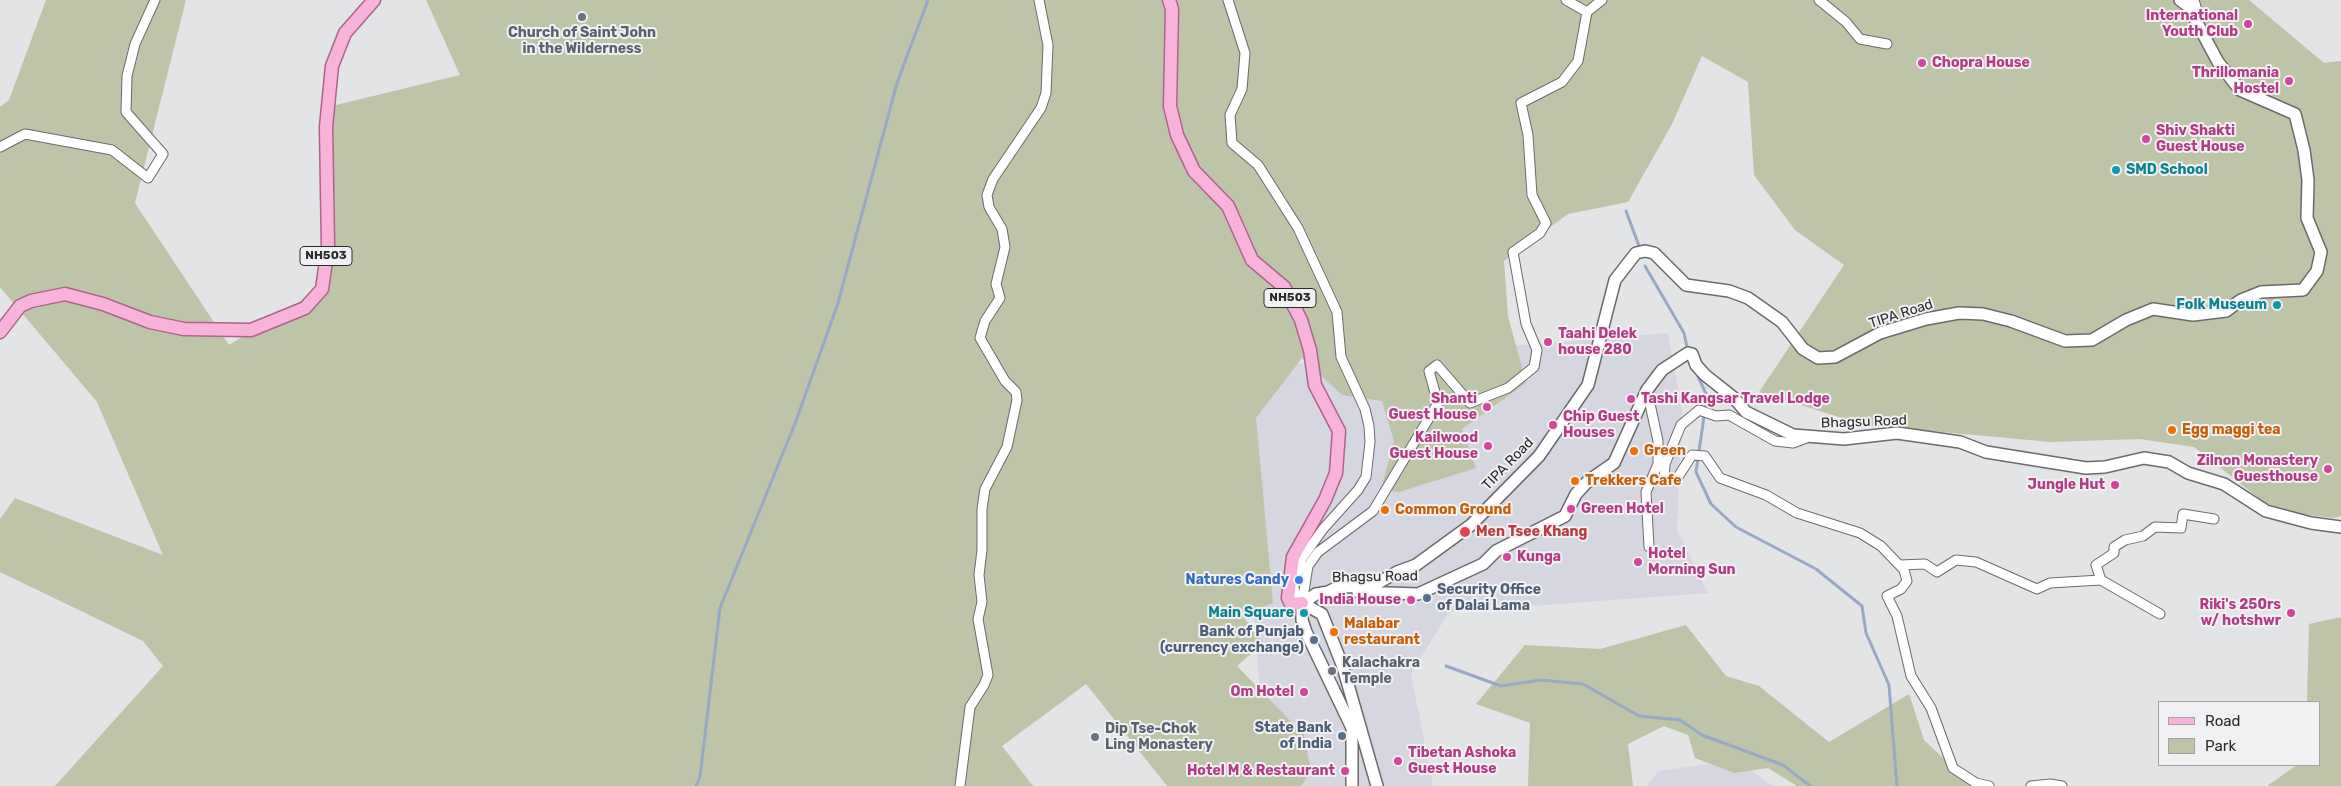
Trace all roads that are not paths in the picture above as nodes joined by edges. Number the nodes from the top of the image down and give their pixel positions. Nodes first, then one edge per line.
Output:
1 (155, 0) edge
2 (374, 0) edge
3 (1039, 0) edge
4 (1169, 0) edge
5 (1228, 0) edge
6 (1566, 0) edge
7 (1602, 0) edge
8 (1819, 0) edge
9 (2180, 0) edge
10 (2194, 0) edge
11 (1587, 12) junction
12 (2197, 24) junction
13 (1888, 44) dead end
14 (0, 147) edge
15 (0, 332) edge
16 (1647, 390) junction
17 (1806, 438) junction
18 (2214, 519) dead end
19 (2341, 526) edge
20 (1650, 547) dead end
21 (1900, 565) junction
22 (2101, 580) junction
23 (1328, 592) junction
24 (1302, 603) junction
25 (2160, 614) dead end
26 (960, 786) edge
27 (1352, 786) edge
28 (1377, 786) edge
29 (1989, 786) edge
30 (2031, 786) edge
31 (2062, 786) edge

1 - 14 street
2 - 15 main road, NH503
3 - 26 street
4 - 24 main road, NH503
5 - 24 street
6 - 11 street
7 - 11 street
8 - 13 street
9 - 12 street, TIPA Road
10 - 12 street
11 - 24 street
12 - 23 street, TIPA Road
16 - 17 street, Bhagsu Road
16 - 20 street
16 - 23 street, Bhagsu Road
17 - 19 street, Bhagsu Road
17 - 21 street
18 - 22 street
21 - 22 street
21 - 29 street
22 - 25 street
23 - 24 street, Bhagsu Road
24 - 27 street
24 - 28 street
30 - 31 street

